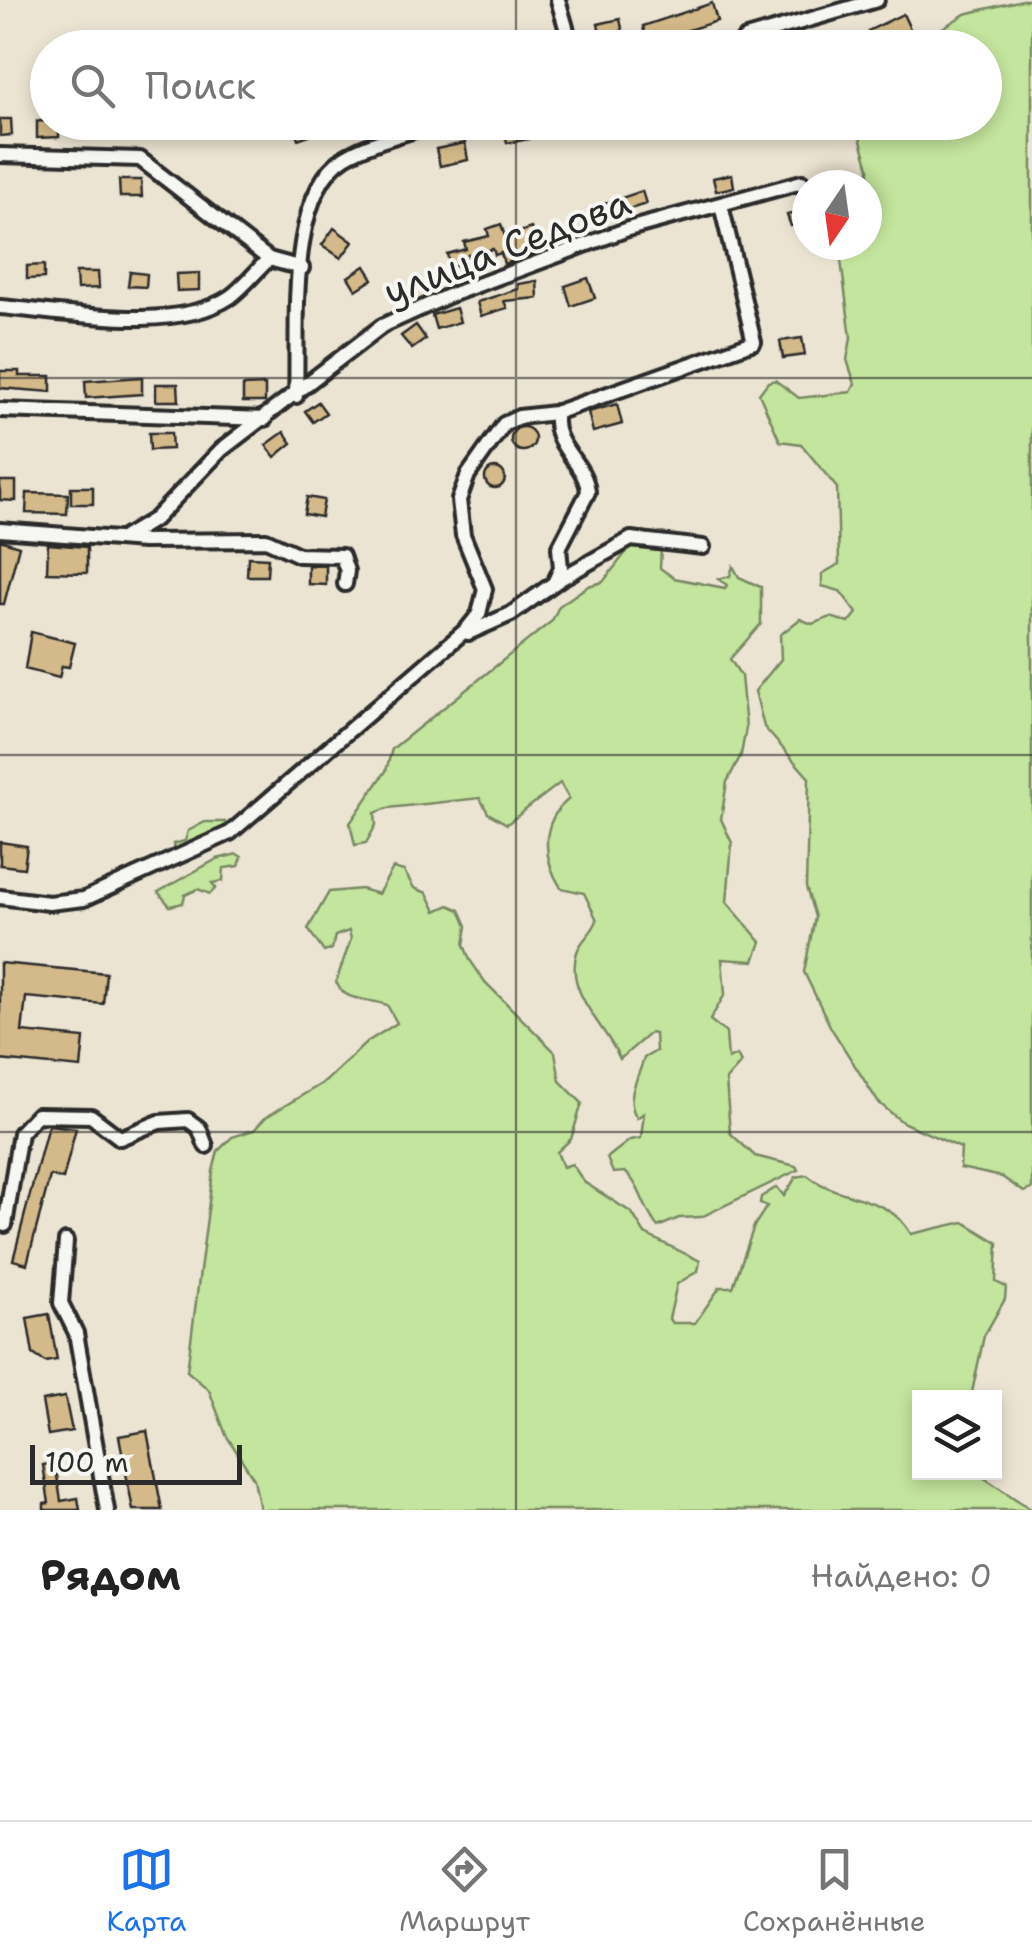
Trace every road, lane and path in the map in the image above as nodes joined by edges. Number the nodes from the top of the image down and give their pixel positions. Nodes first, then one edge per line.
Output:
1 (558, 0) edge
2 (877, 0) edge
3 (567, 30) edge
4 (774, 30) edge
5 (391, 140) edge
6 (0, 156) edge
7 (792, 185) edge
8 (721, 205) junction
9 (269, 259) junction
10 (302, 268) junction
11 (0, 307) edge
12 (296, 396) junction
13 (0, 410) edge
14 (557, 412) junction
15 (265, 419) junction
16 (0, 530) edge
17 (126, 537) junction
18 (703, 546) dead end
19 (554, 583) junction
20 (345, 584) dead end
21 (449, 644) junction
22 (0, 896) edge
23 (206, 1146) dead end
24 (5, 1225) dead end
25 (66, 1241) dead end
26 (107, 1510) edge

1 - 3 street
2 - 4 street
5 - 10 street
6 - 9 street
7 - 8 street, улица Седова
8 - 12 street, улица Седова
8 - 14 street
9 - 10 street
9 - 11 street
10 - 12 street
12 - 15 street, улица Седова
13 - 15 street
14 - 19 street
14 - 21 street
15 - 17 street, улица Седова
16 - 17 street
17 - 20 street
18 - 19 street
19 - 21 street
21 - 22 street
23 - 24 street
25 - 26 street

